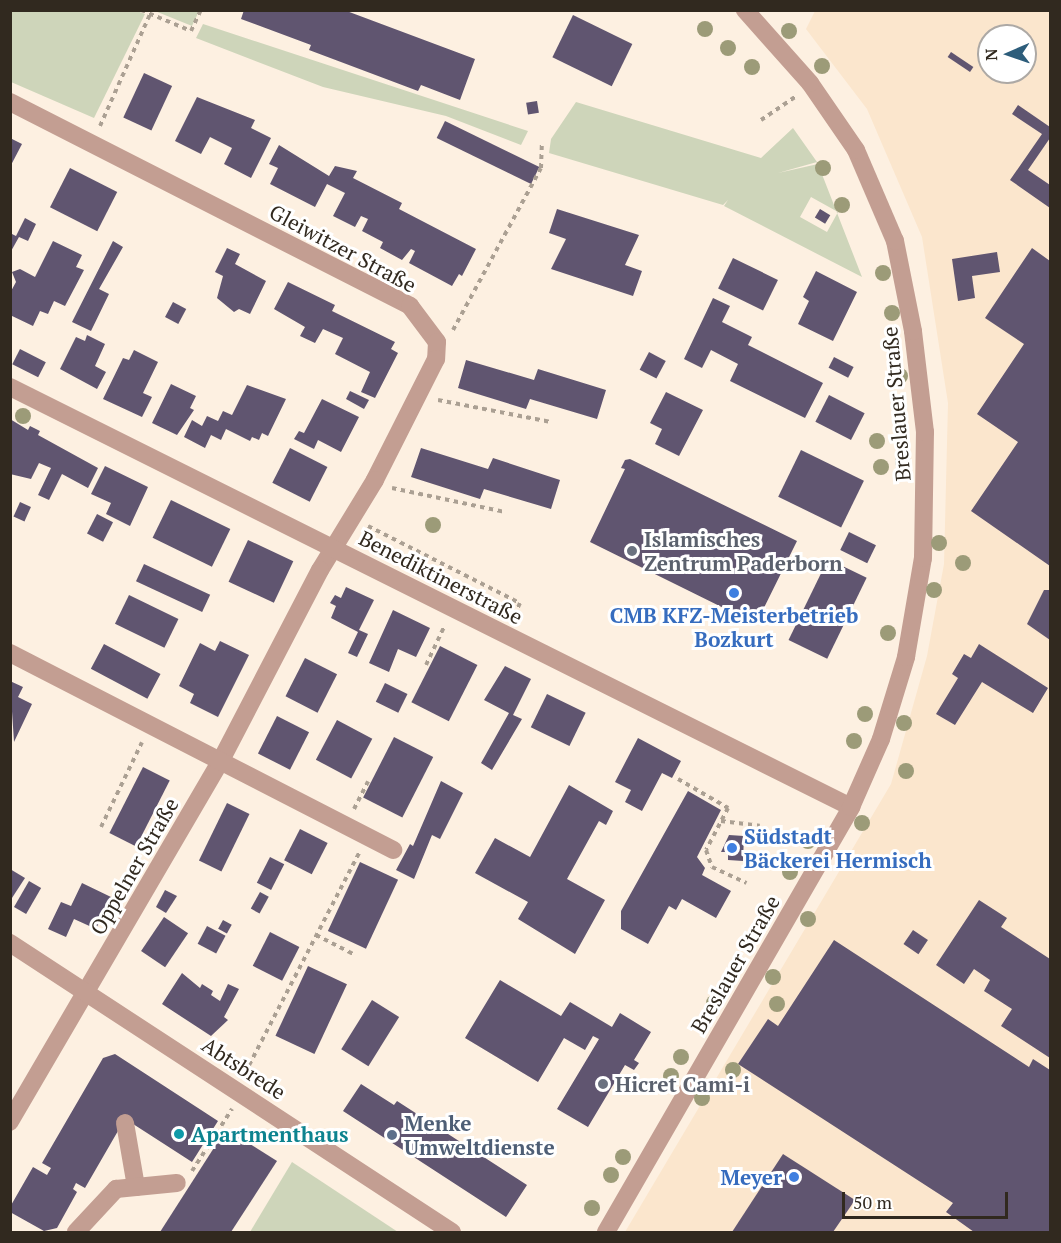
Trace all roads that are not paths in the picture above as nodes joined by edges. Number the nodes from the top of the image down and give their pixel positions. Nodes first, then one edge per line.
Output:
1 (745, 10) edge
2 (10, 102) edge
3 (10, 387) edge
4 (337, 549) junction
5 (10, 653) edge
6 (220, 762) junction
7 (851, 807) junction
8 (393, 850) dead end
9 (10, 943) edge
10 (86, 992) junction
11 (10, 1122) edge
12 (125, 1123) dead end
13 (177, 1183) road end
14 (136, 1187) junction
15 (76, 1233) edge
16 (452, 1233) edge
17 (606, 1233) edge

1 - 7 street, Breslauer Straße
2 - 4 street, Gleiwitzer Straße
3 - 4 street, Benediktinerstraße
4 - 6 street, Oppelner Straße
4 - 7 street, Benediktinerstraße
5 - 6 street
6 - 8 street
6 - 10 street, Oppelner Straße
7 - 17 street, Breslauer Straße
9 - 10 street, Abtsbrede
10 - 11 street, Oppelner Straße
10 - 16 street, Abtsbrede
12 - 14 street
13 - 14 street
14 - 15 street

